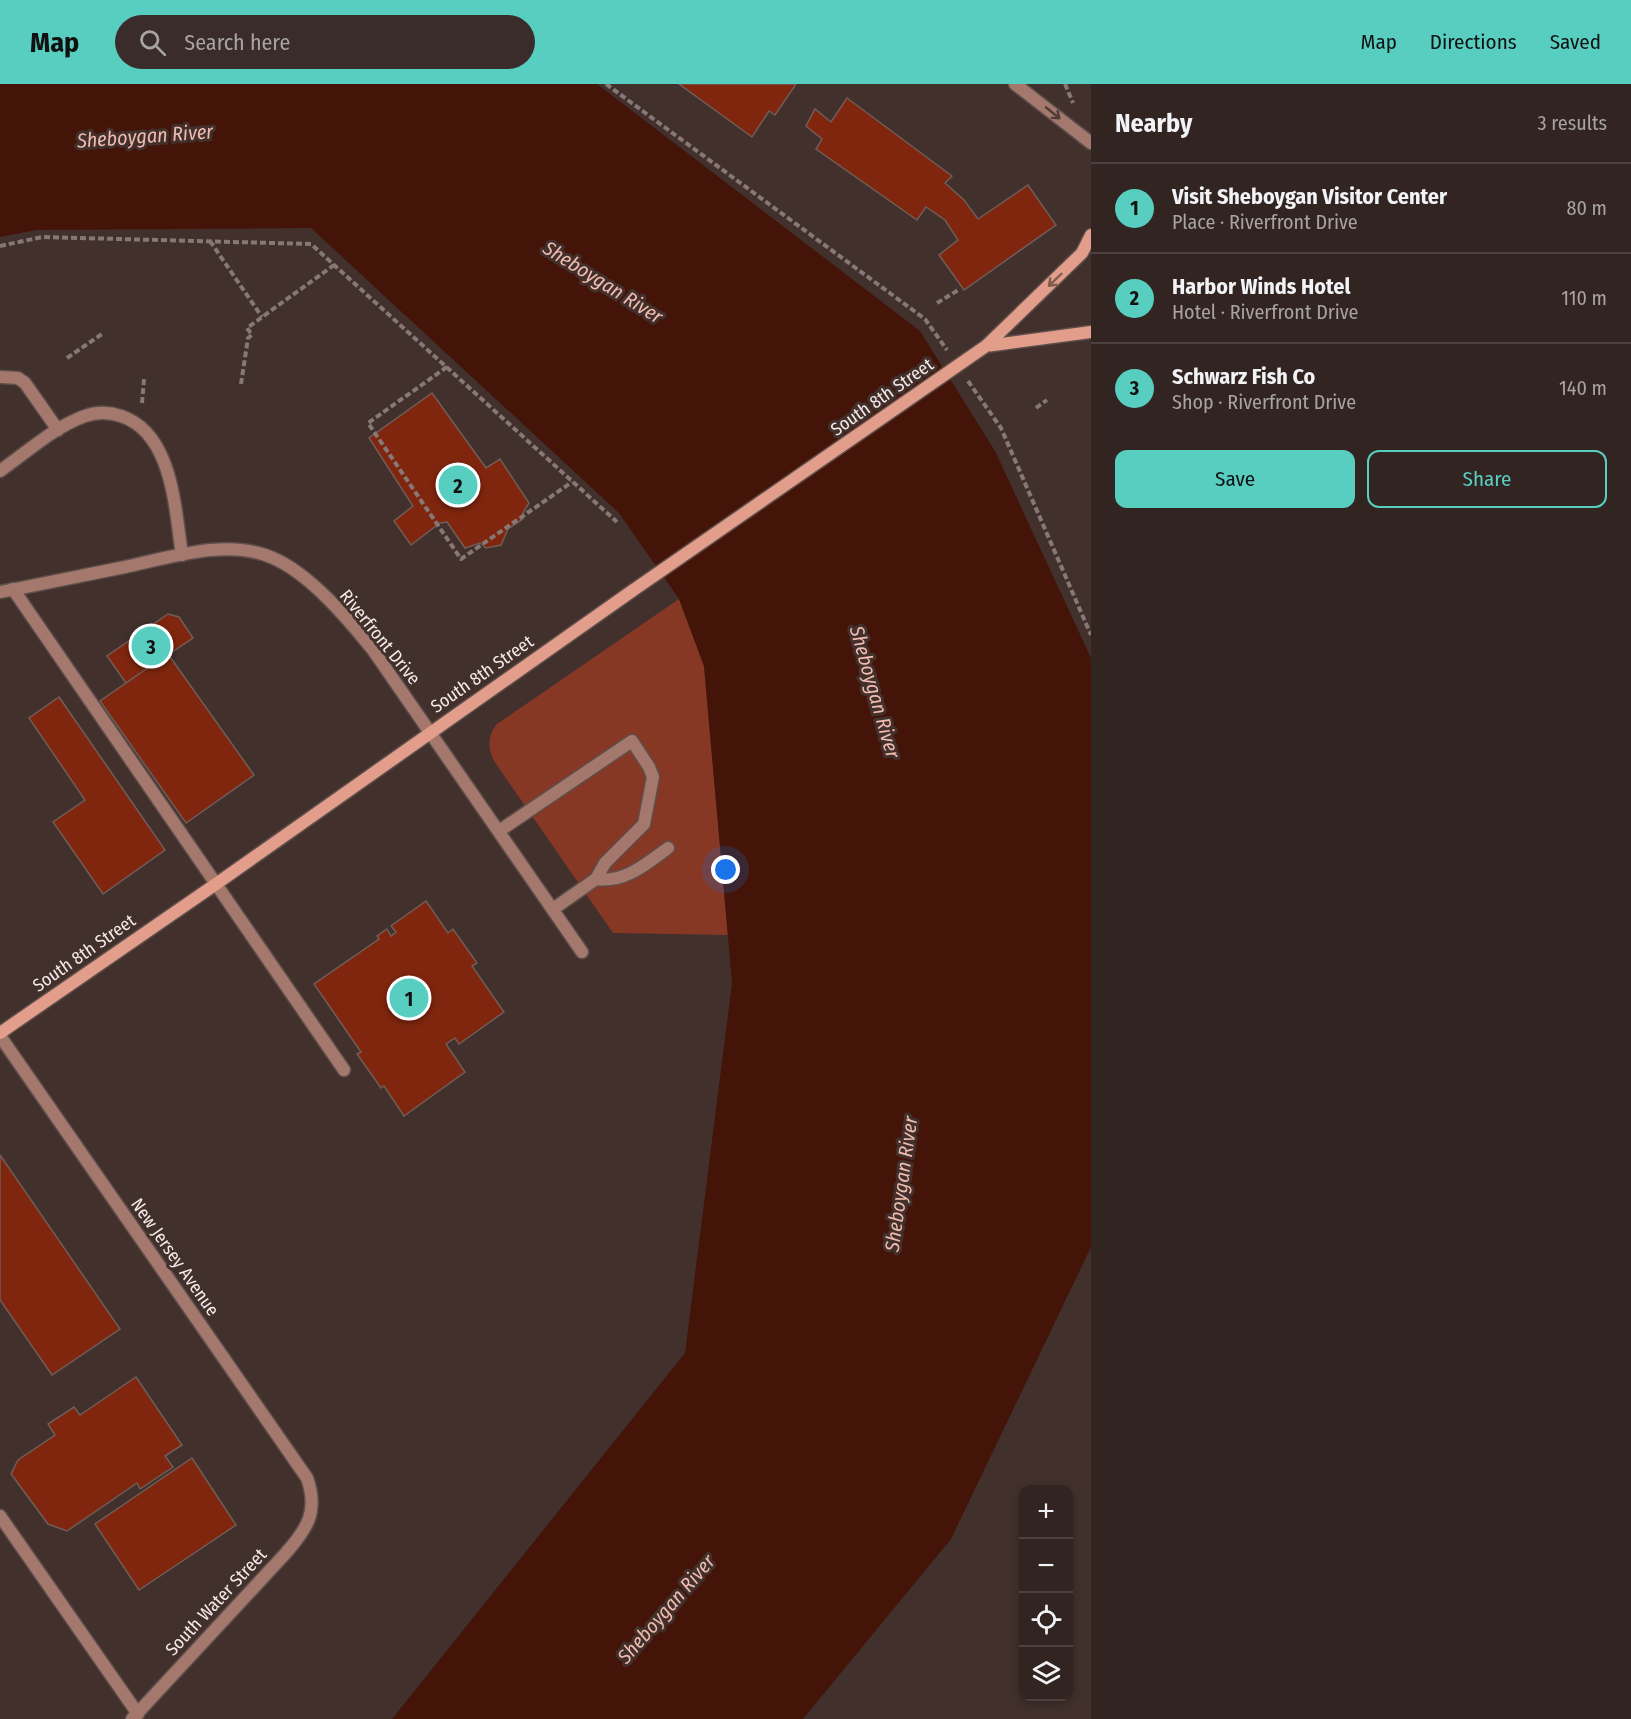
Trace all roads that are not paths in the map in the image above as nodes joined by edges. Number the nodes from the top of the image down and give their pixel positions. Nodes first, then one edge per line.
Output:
1 (1015, 84) edge
2 (1091, 143) edge
3 (1091, 235) edge
4 (1091, 332) edge
5 (986, 346) junction
6 (0, 377) edge
7 (58, 430) junction
8 (0, 471) edge
9 (182, 555) junction
10 (13, 589) junction
11 (0, 592) edge
12 (431, 732) junction
13 (499, 831) junction
14 (668, 848) dead end
15 (597, 879) junction
16 (216, 884) junction
17 (553, 909) junction
18 (582, 952) dead end
19 (0, 1035) edge
20 (344, 1070) dead end
21 (312, 1502) joint
22 (0, 1516) edge
23 (135, 1716) edge

1 -> 2 street
3 -> 5 main road, South 8th Street
4 - 5 main road, South 8th Street
5 - 12 main road, South 8th Street, bridge
6 - 7 street
7 - 8 street
7 - 9 street
9 - 10 street, Riverfront Drive
9 - 12 street, Riverfront Drive
10 - 11 street, Riverfront Drive
10 - 16 street
12 - 13 street, Riverfront Drive
12 - 16 main road, South 8th Street
13 - 15 street
13 - 17 street, Riverfront Drive
14 - 15 street
15 - 17 street
16 - 19 main road, South 8th Street
16 - 20 street
17 - 18 street, Riverfront Drive
19 - 21 street, New Jersey Avenue
21 - 23 street, South Water Street
22 - 23 street

